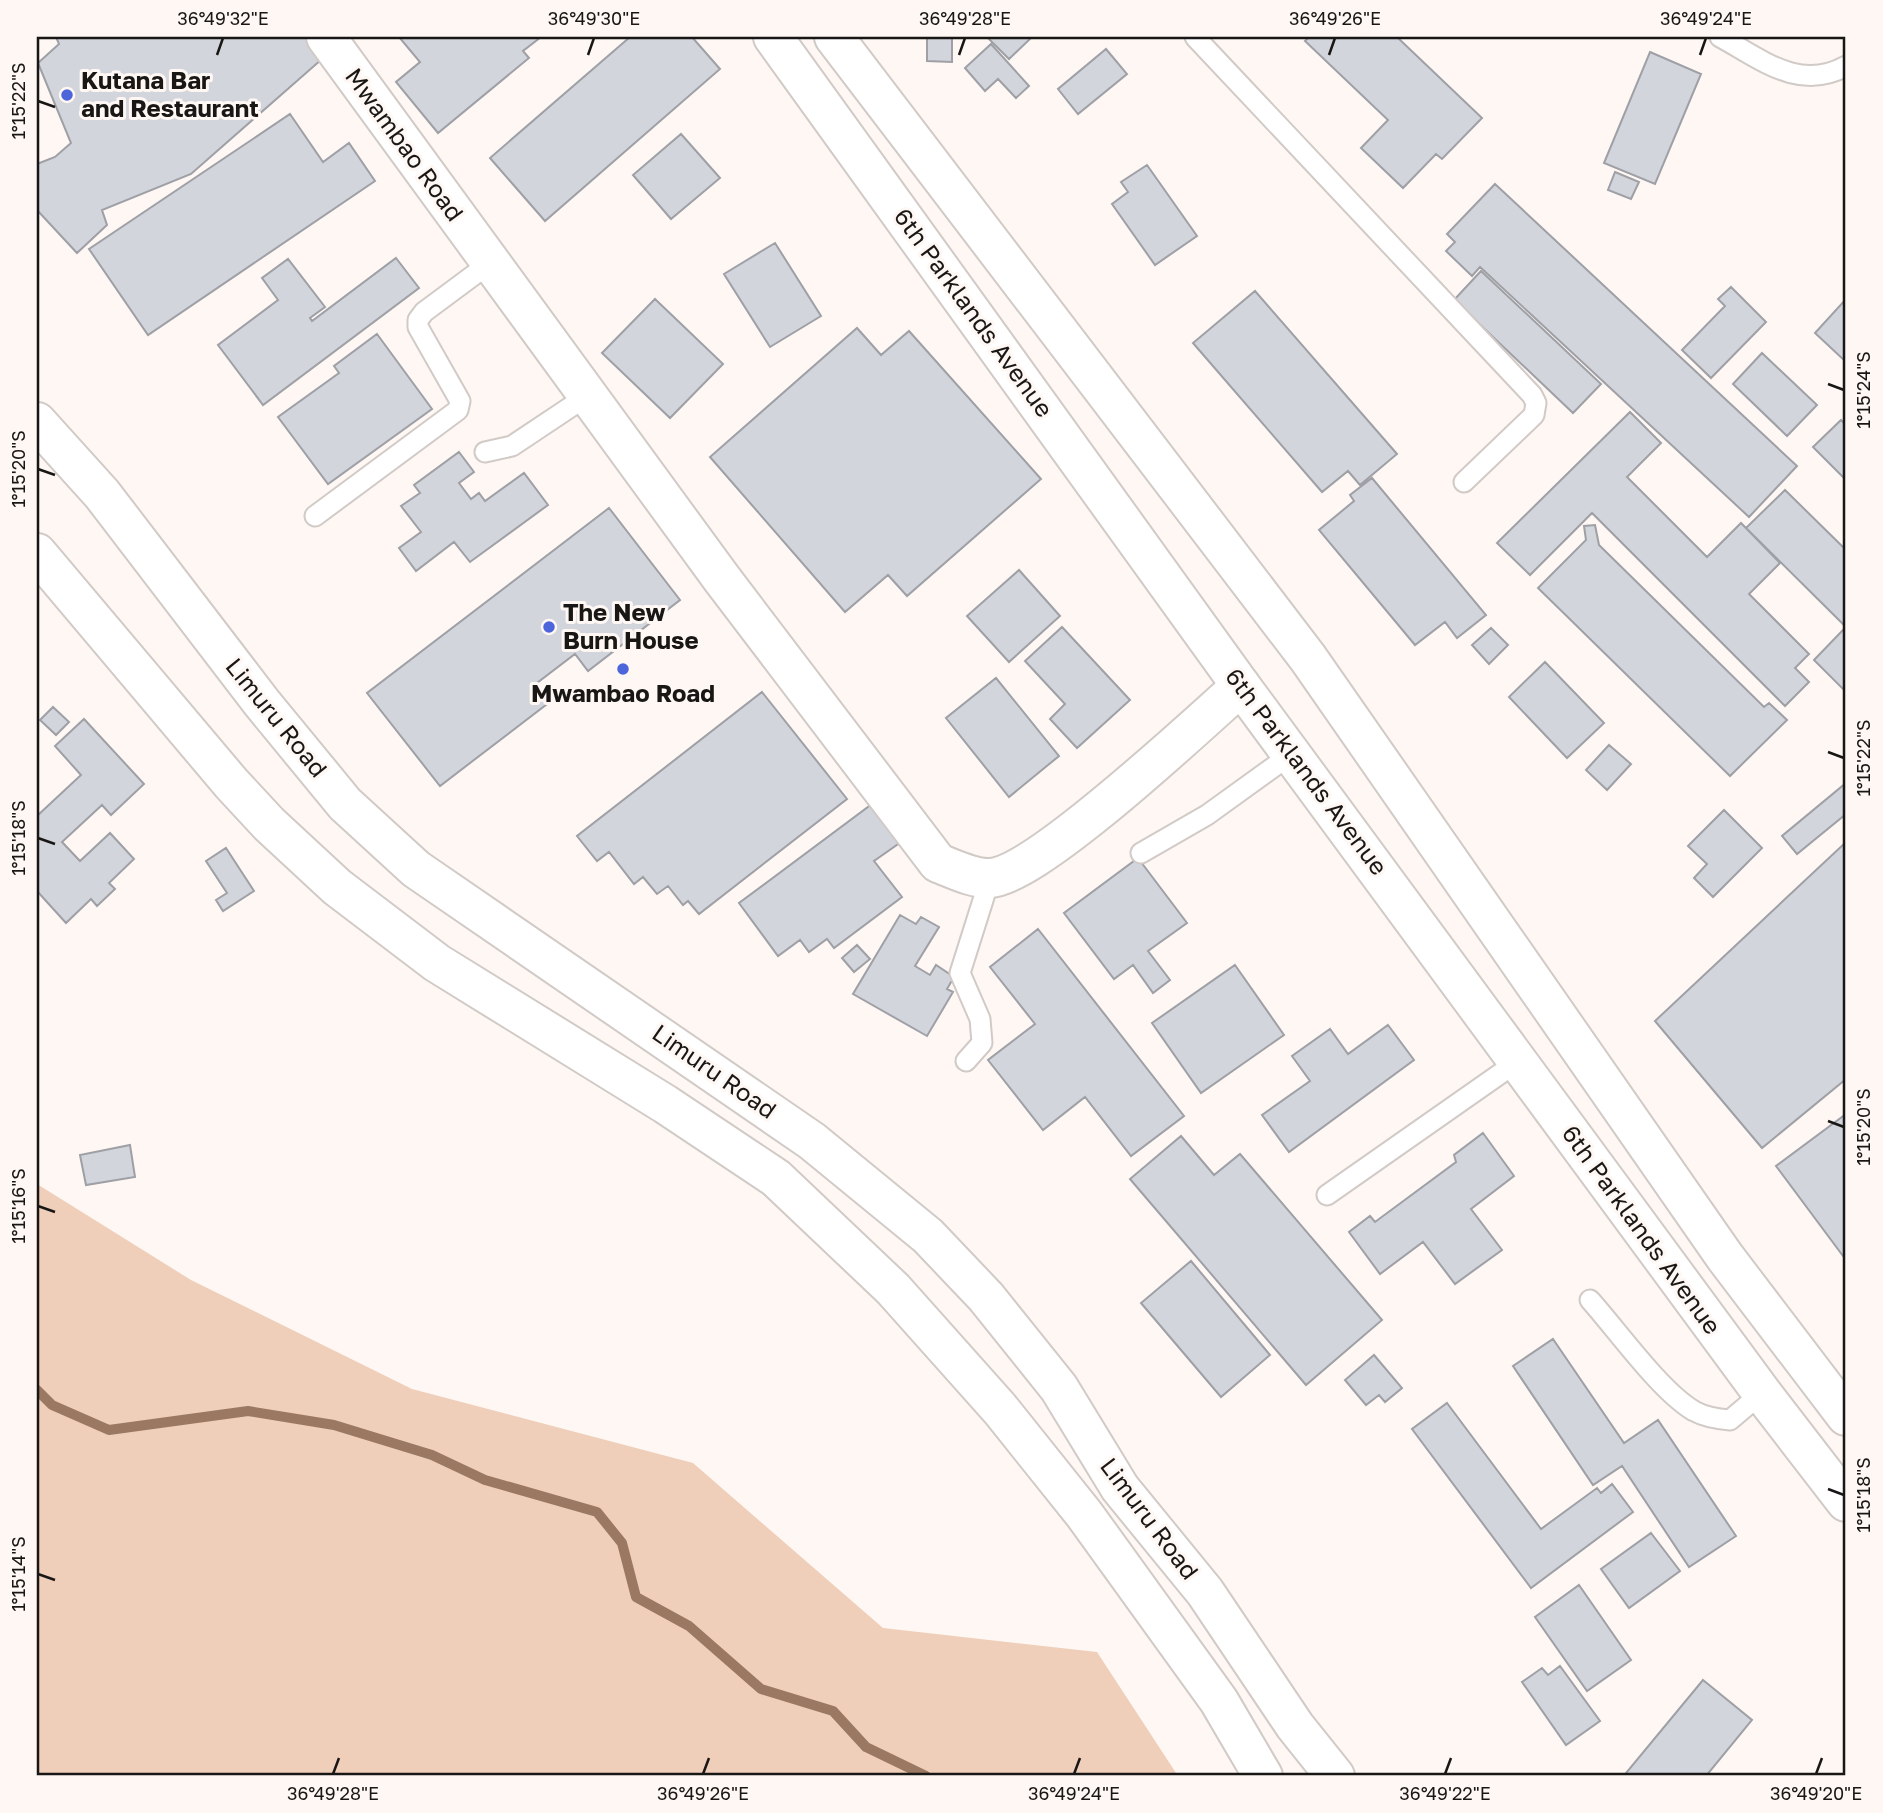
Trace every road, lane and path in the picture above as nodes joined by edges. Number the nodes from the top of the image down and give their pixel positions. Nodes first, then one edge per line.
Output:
1 (326, 37) edge
2 (773, 37) edge
3 (1195, 37) edge
4 (1720, 37) edge
5 (839, 39) edge
6 (1846, 66) edge
7 (490, 264) junction
8 (587, 396) junction
9 (37, 422) edge
10 (485, 452) dead end
11 (1464, 482) dead end
12 (315, 516) dead end
13 (37, 553) edge
14 (1241, 686) junction
15 (1293, 753) junction
16 (1141, 853) dead end
17 (990, 878) junction
18 (966, 1061) dead end
19 (1517, 1062) junction
20 (1327, 1195) dead end
21 (1590, 1300) dead end
22 (1762, 1393) junction
23 (1846, 1416) edge
24 (1846, 1502) edge
25 (1263, 1776) edge
26 (1335, 1776) edge

1 - 7 street, Mwambao Road
2 - 14 street, 6th Parklands Avenue
3 - 11 lane
4 - 6 lane
5 - 23 street
7 - 8 street, Mwambao Road
7 - 12 lane
8 - 10 lane
8 - 17 street, Mwambao Road
9 - 26 street, Limuru Road
13 - 25 street
14 - 15 street, 6th Parklands Avenue
14 - 17 street
15 - 16 lane
15 - 19 street, 6th Parklands Avenue
17 - 18 lane
19 - 20 lane
19 - 22 street, 6th Parklands Avenue
21 - 22 lane
22 - 24 street, 6th Parklands Avenue

